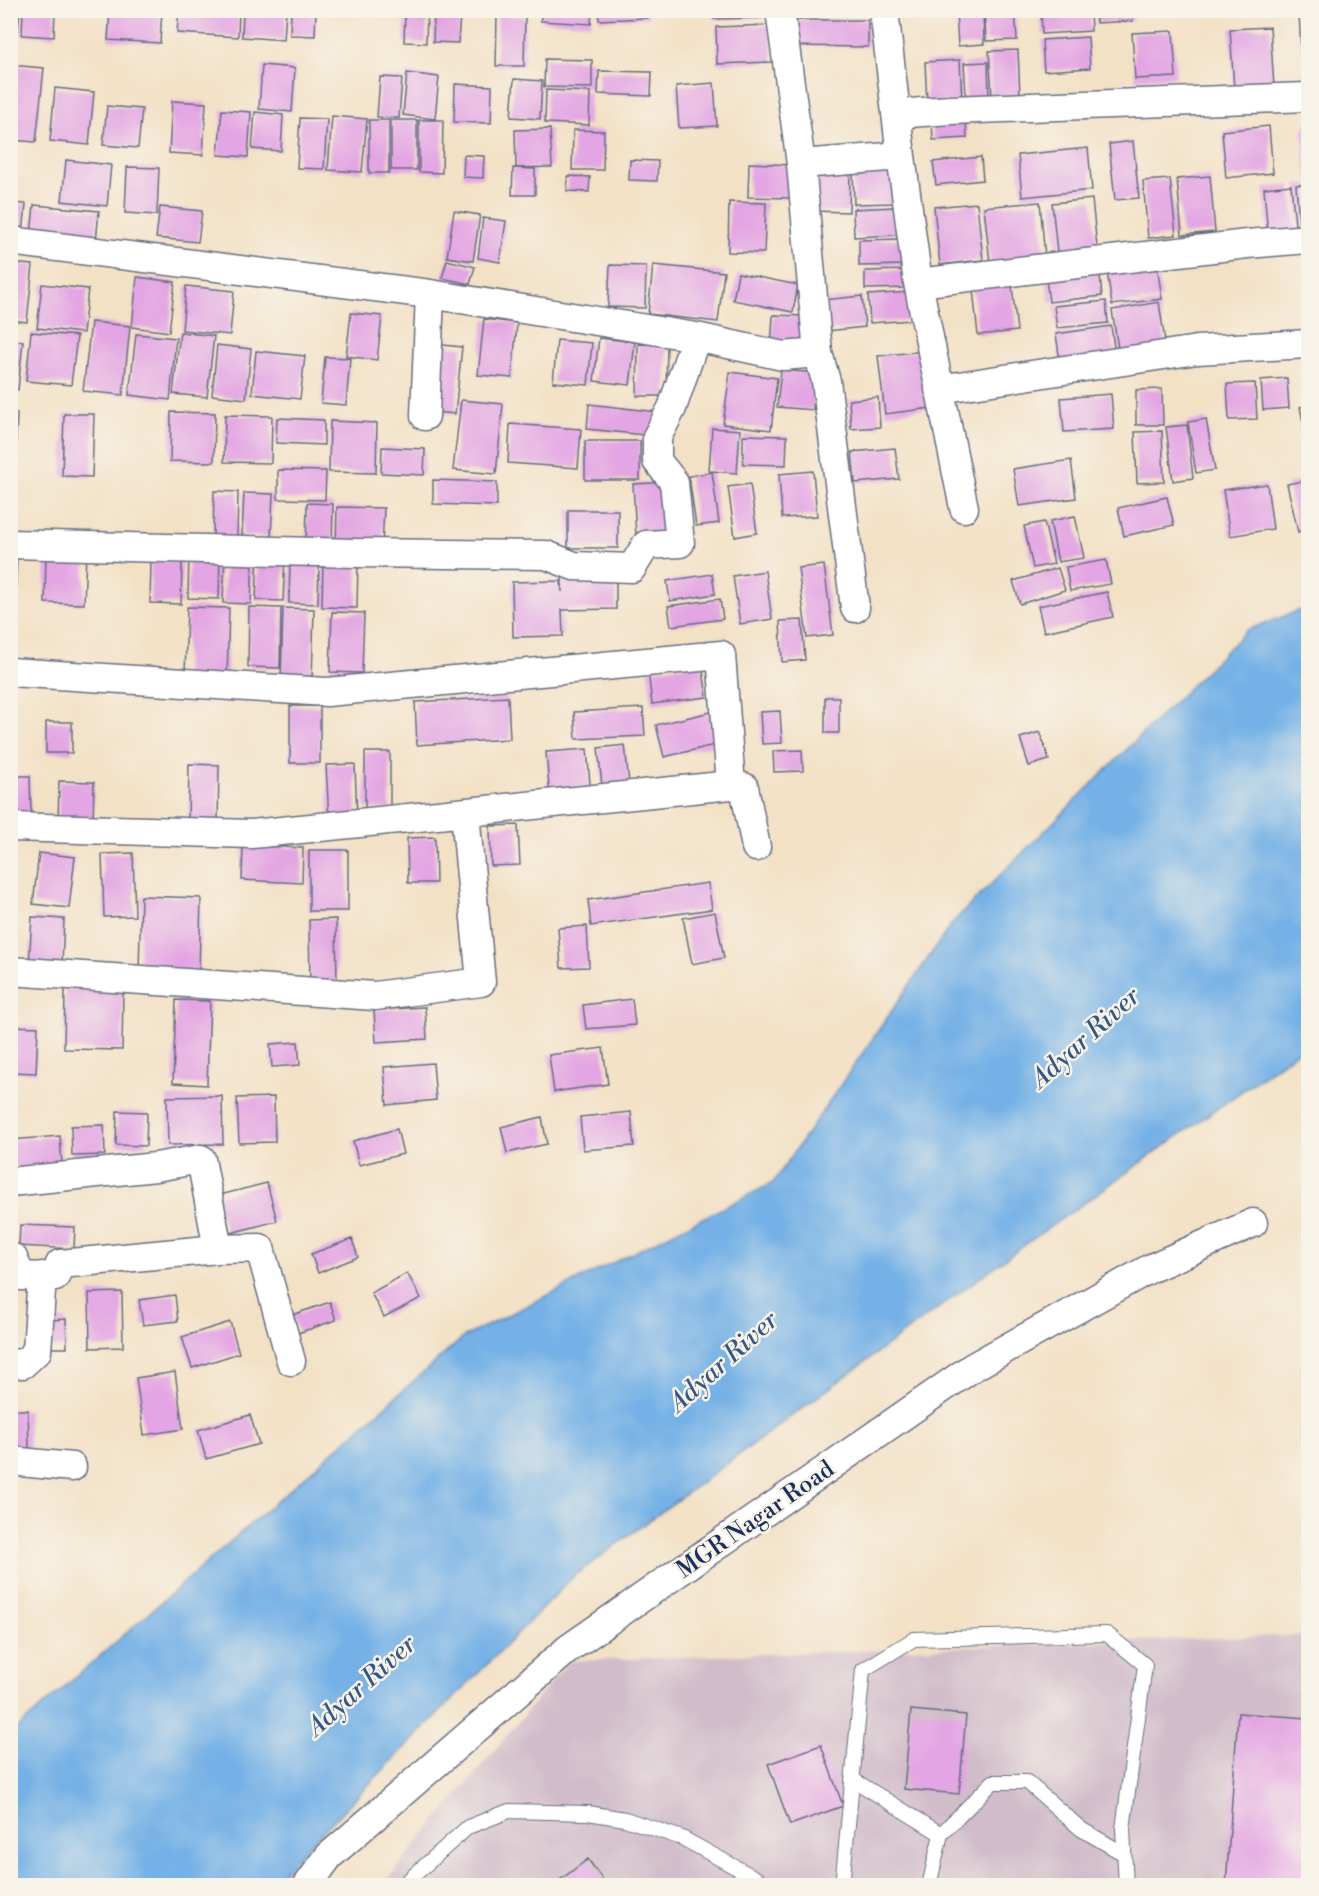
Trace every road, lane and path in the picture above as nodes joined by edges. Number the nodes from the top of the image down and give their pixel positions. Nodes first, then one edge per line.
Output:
1 (780, 10) edge
2 (884, 10) edge
3 (1308, 97) edge
4 (896, 114) junction
5 (901, 156) junction
6 (801, 164) junction
7 (1308, 239) edge
8 (10, 241) edge
9 (918, 283) junction
10 (430, 294) junction
11 (696, 337) junction
12 (1308, 344) edge
13 (818, 353) junction
14 (939, 388) junction
15 (425, 416) dead end
16 (964, 508) dead end
17 (10, 544) edge
18 (855, 608) dead end
19 (10, 672) edge
20 (731, 785) junction
21 (465, 813) junction
22 (10, 827) edge
23 (756, 847) dead end
24 (10, 971) edge
25 (10, 1182) edge
26 (1253, 1223) dead end
27 (218, 1249) junction
28 (10, 1257) edge
29 (42, 1276) junction
30 (291, 1361) dead end
31 (10, 1363) edge
32 (10, 1461) edge
33 (72, 1467) dead end
34 (852, 1779) junction
35 (941, 1834) junction
36 (1124, 1854) junction
37 (307, 1886) edge
38 (402, 1886) edge
39 (770, 1886) edge
40 (842, 1886) edge
41 (929, 1886) edge
42 (1126, 1886) edge

1 - 6 street
2 - 4 street
3 - 4 street
4 - 5 street
5 - 6 street
5 - 9 street
6 - 13 street
7 - 9 street
8 - 10 street
9 - 14 street
10 - 11 street
10 - 15 street
11 - 13 street
11 - 17 street
12 - 14 street
13 - 18 street
14 - 16 street
19 - 20 street
20 - 21 street
20 - 23 street
21 - 22 street
21 - 24 street
25 - 27 street
26 - 37 street, MGR Nagar Road
27 - 29 street
27 - 30 street
28 - 29 street
29 - 31 street
32 - 33 street
34 - 35 lane
34 - 36 lane
34 - 40 lane
35 - 36 lane
35 - 41 lane
36 - 42 lane
38 - 39 lane

